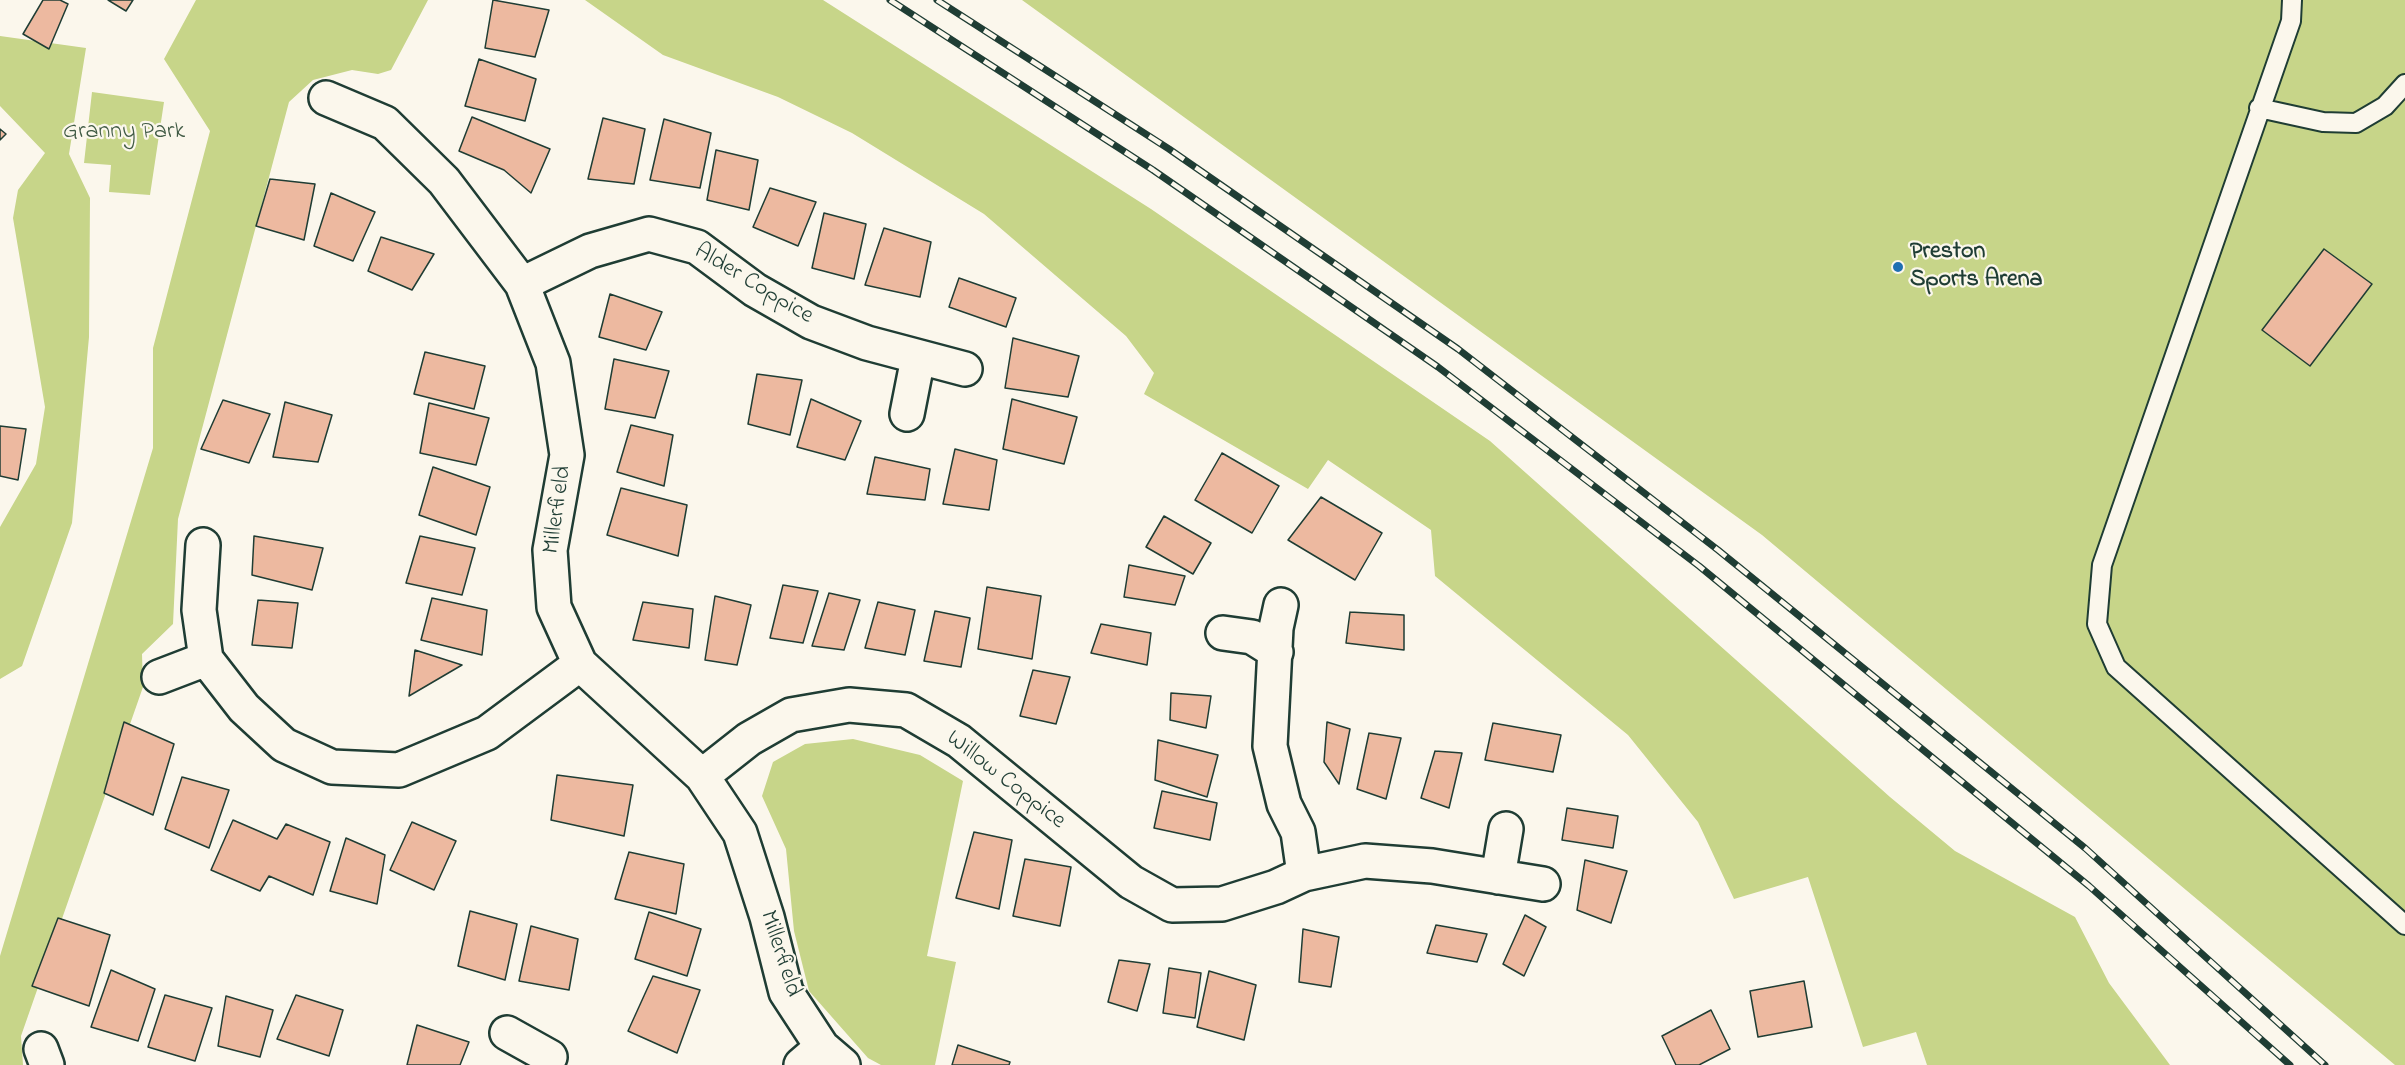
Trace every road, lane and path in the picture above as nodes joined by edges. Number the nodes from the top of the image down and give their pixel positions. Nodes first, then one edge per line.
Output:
1 (2292, 0) edge
2 (2405, 84) edge
3 (326, 98) dead end
4 (2259, 108) junction
5 (522, 284) junction
6 (918, 358) junction
7 (965, 369) dead end
8 (907, 414) dead end
9 (203, 545) dead end
10 (1281, 605) dead end
11 (1222, 633) dead end
12 (1276, 652) junction
13 (206, 659) junction
14 (580, 664) junction
15 (159, 677) dead end
16 (702, 776) junction
17 (1506, 829) dead end
18 (1304, 874) junction
19 (1498, 877) junction
20 (1543, 884) dead end
21 (2405, 925) edge
22 (507, 1033) dead end
23 (822, 1059) edge
24 (553, 1062) edge

1 - 4 lane
2 - 4 lane
3 - 5 street, Millerfield
4 - 21 lane
5 - 6 street, Alder Coppice
5 - 14 street, Millerfield
6 - 7 street, Alder Coppice
6 - 8 street
9 - 13 street
10 - 12 street
11 - 12 street
12 - 18 street
13 - 14 street
13 - 15 street
14 - 16 street, Millerfield
16 - 18 street, Willow Coppice
16 - 23 street, Millerfield
17 - 19 street
18 - 19 street, Willow Coppice
19 - 20 street, Willow Coppice
22 - 24 street

